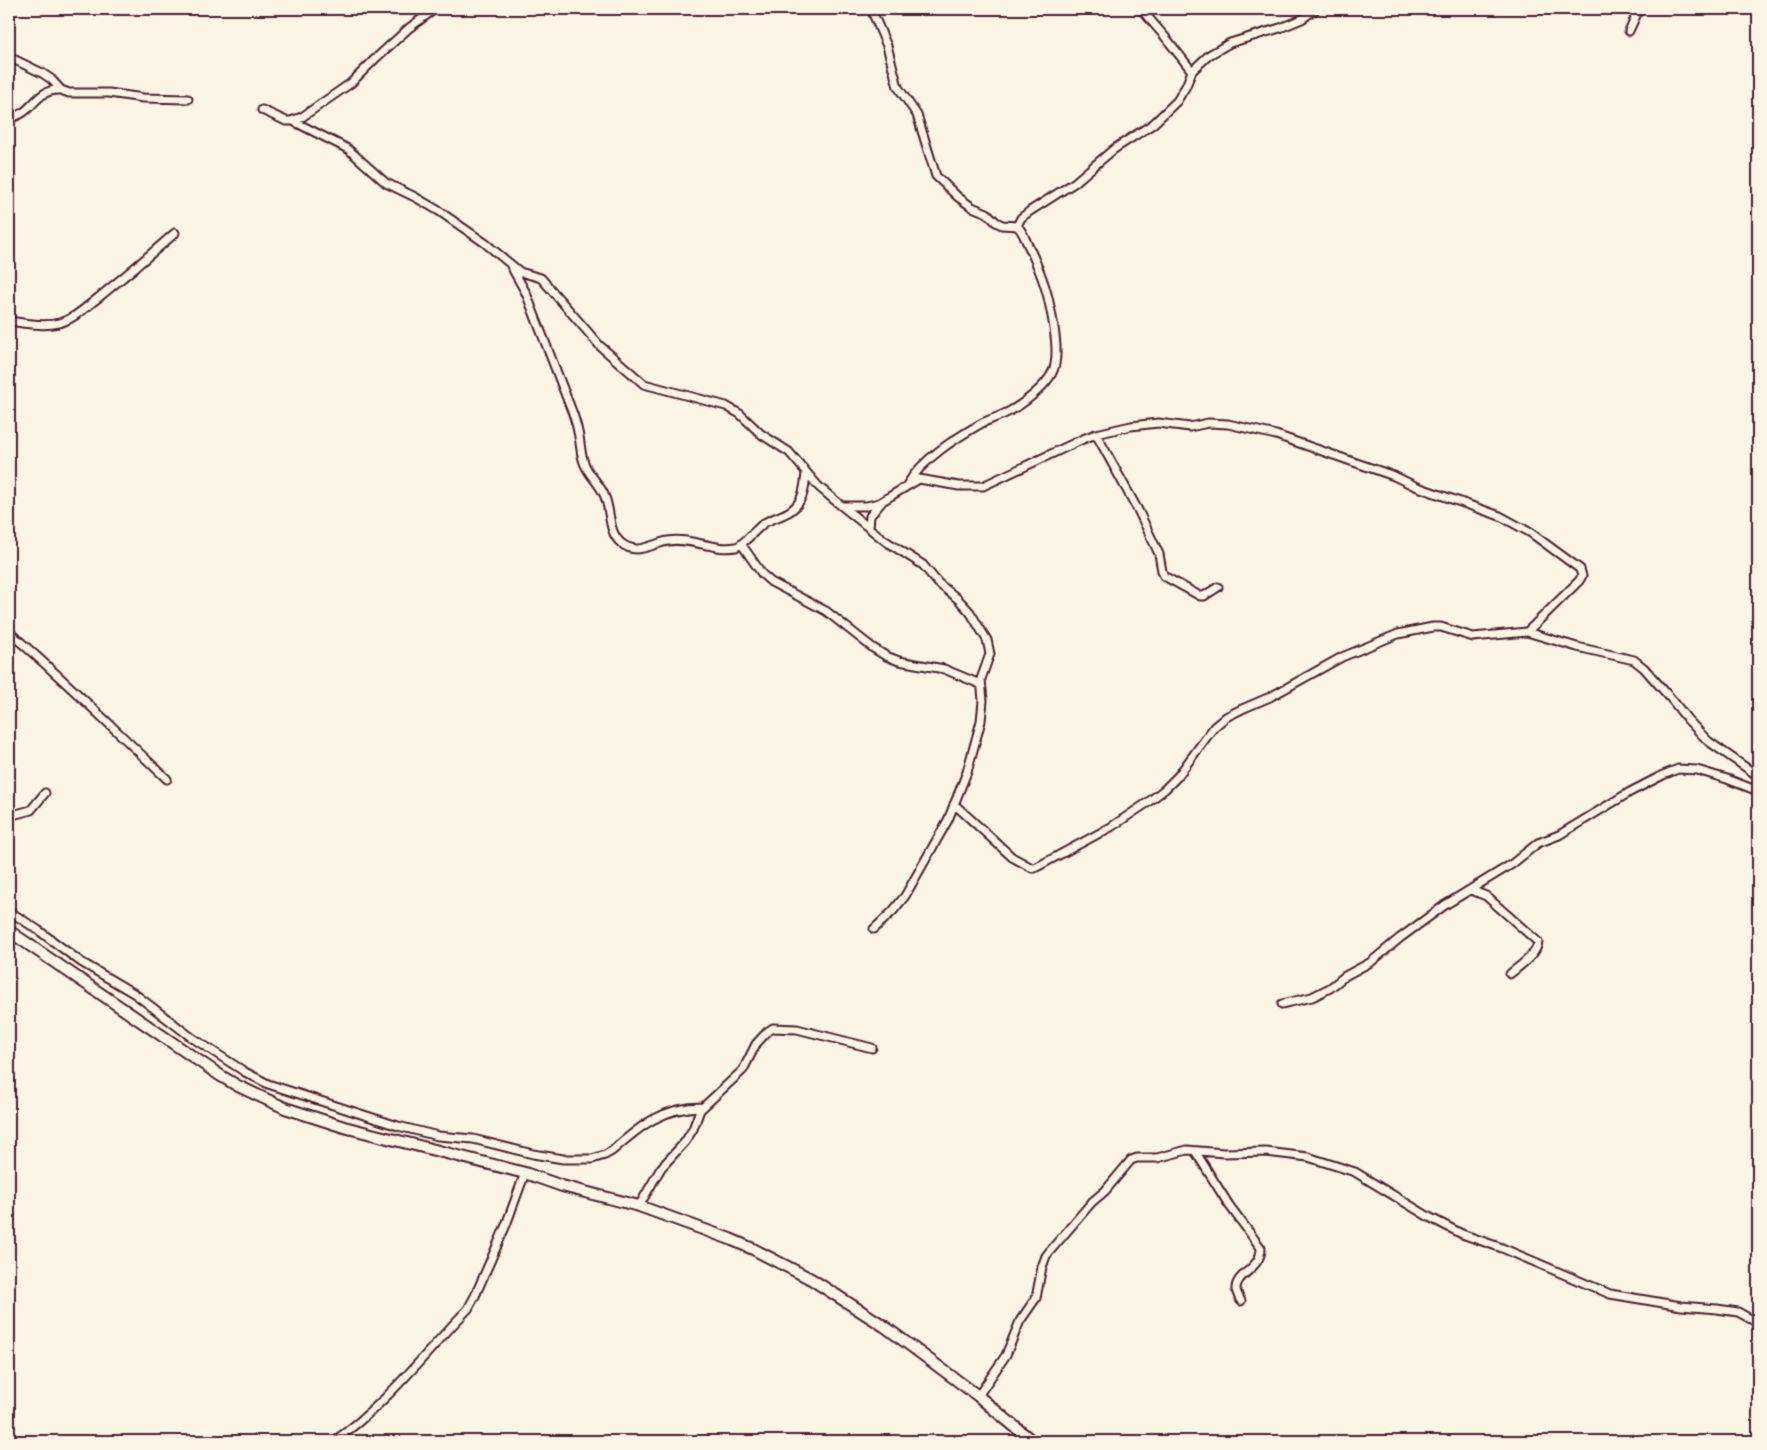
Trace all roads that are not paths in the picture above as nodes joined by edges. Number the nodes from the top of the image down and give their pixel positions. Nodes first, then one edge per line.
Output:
1 (434, 9) edge
2 (871, 9) edge
3 (1141, 9) edge
4 (1316, 9) edge
5 (1629, 9) edge
6 (1639, 9) edge
7 (1635, 16) junction
8 (1629, 31) dead end
9 (9, 57) edge
10 (1192, 71) junction
11 (60, 90) junction
12 (188, 100) dead end
13 (262, 110) dead end
14 (9, 118) edge
15 (293, 121) junction
16 (1017, 226) junction
17 (175, 233) dead end
18 (510, 264) junction
19 (9, 320) edge
20 (1096, 434) junction
21 (806, 472) junction
22 (906, 486) junction
23 (881, 502) junction
24 (842, 506) junction
25 (870, 528) junction
26 (742, 545) junction
27 (1218, 587) dead end
28 (9, 632) edge
29 (1527, 632) junction
30 (980, 684) junction
31 (1758, 776) edge
32 (167, 779) dead end
33 (1758, 791) edge
34 (45, 793) dead end
35 (954, 804) junction
36 (9, 816) edge
37 (1471, 890) junction
38 (9, 911) edge
39 (874, 929) dead end
40 (9, 931) edge
41 (1510, 974) dead end
42 (1282, 1004) dead end
43 (872, 1048) dead end
44 (702, 1107) junction
45 (1195, 1151) junction
46 (525, 1173) junction
47 (639, 1206) junction
48 (1240, 1302) dead end
49 (1758, 1322) edge
50 (978, 1396) junction
51 (334, 1441) edge
52 (1032, 1441) edge

1 - 15 street
2 - 16 street
3 - 10 street
4 - 10 street
5 - 7 street
6 - 7 street
7 - 8 street
9 - 11 street
10 - 16 street
11 - 12 street
11 - 14 street
13 - 15 street
15 - 18 street
16 - 22 street
17 - 19 street
18 - 21 street
18 - 26 street
20 - 22 street
20 - 27 street
20 - 29 street
21 - 24 street
21 - 26 street
22 - 23 street
23 - 24 street
23 - 25 street
24 - 25 street
25 - 30 street
26 - 30 street
28 - 32 street
29 - 31 street
29 - 35 street
30 - 35 street
33 - 37 street
34 - 36 street
35 - 39 street
37 - 41 street
37 - 42 street
38 - 44 street
40 - 46 main road
43 - 44 street
44 - 47 street
45 - 48 street
45 - 49 street
45 - 50 street
46 - 47 main road
46 - 51 street
47 - 50 main road
50 - 52 main road

